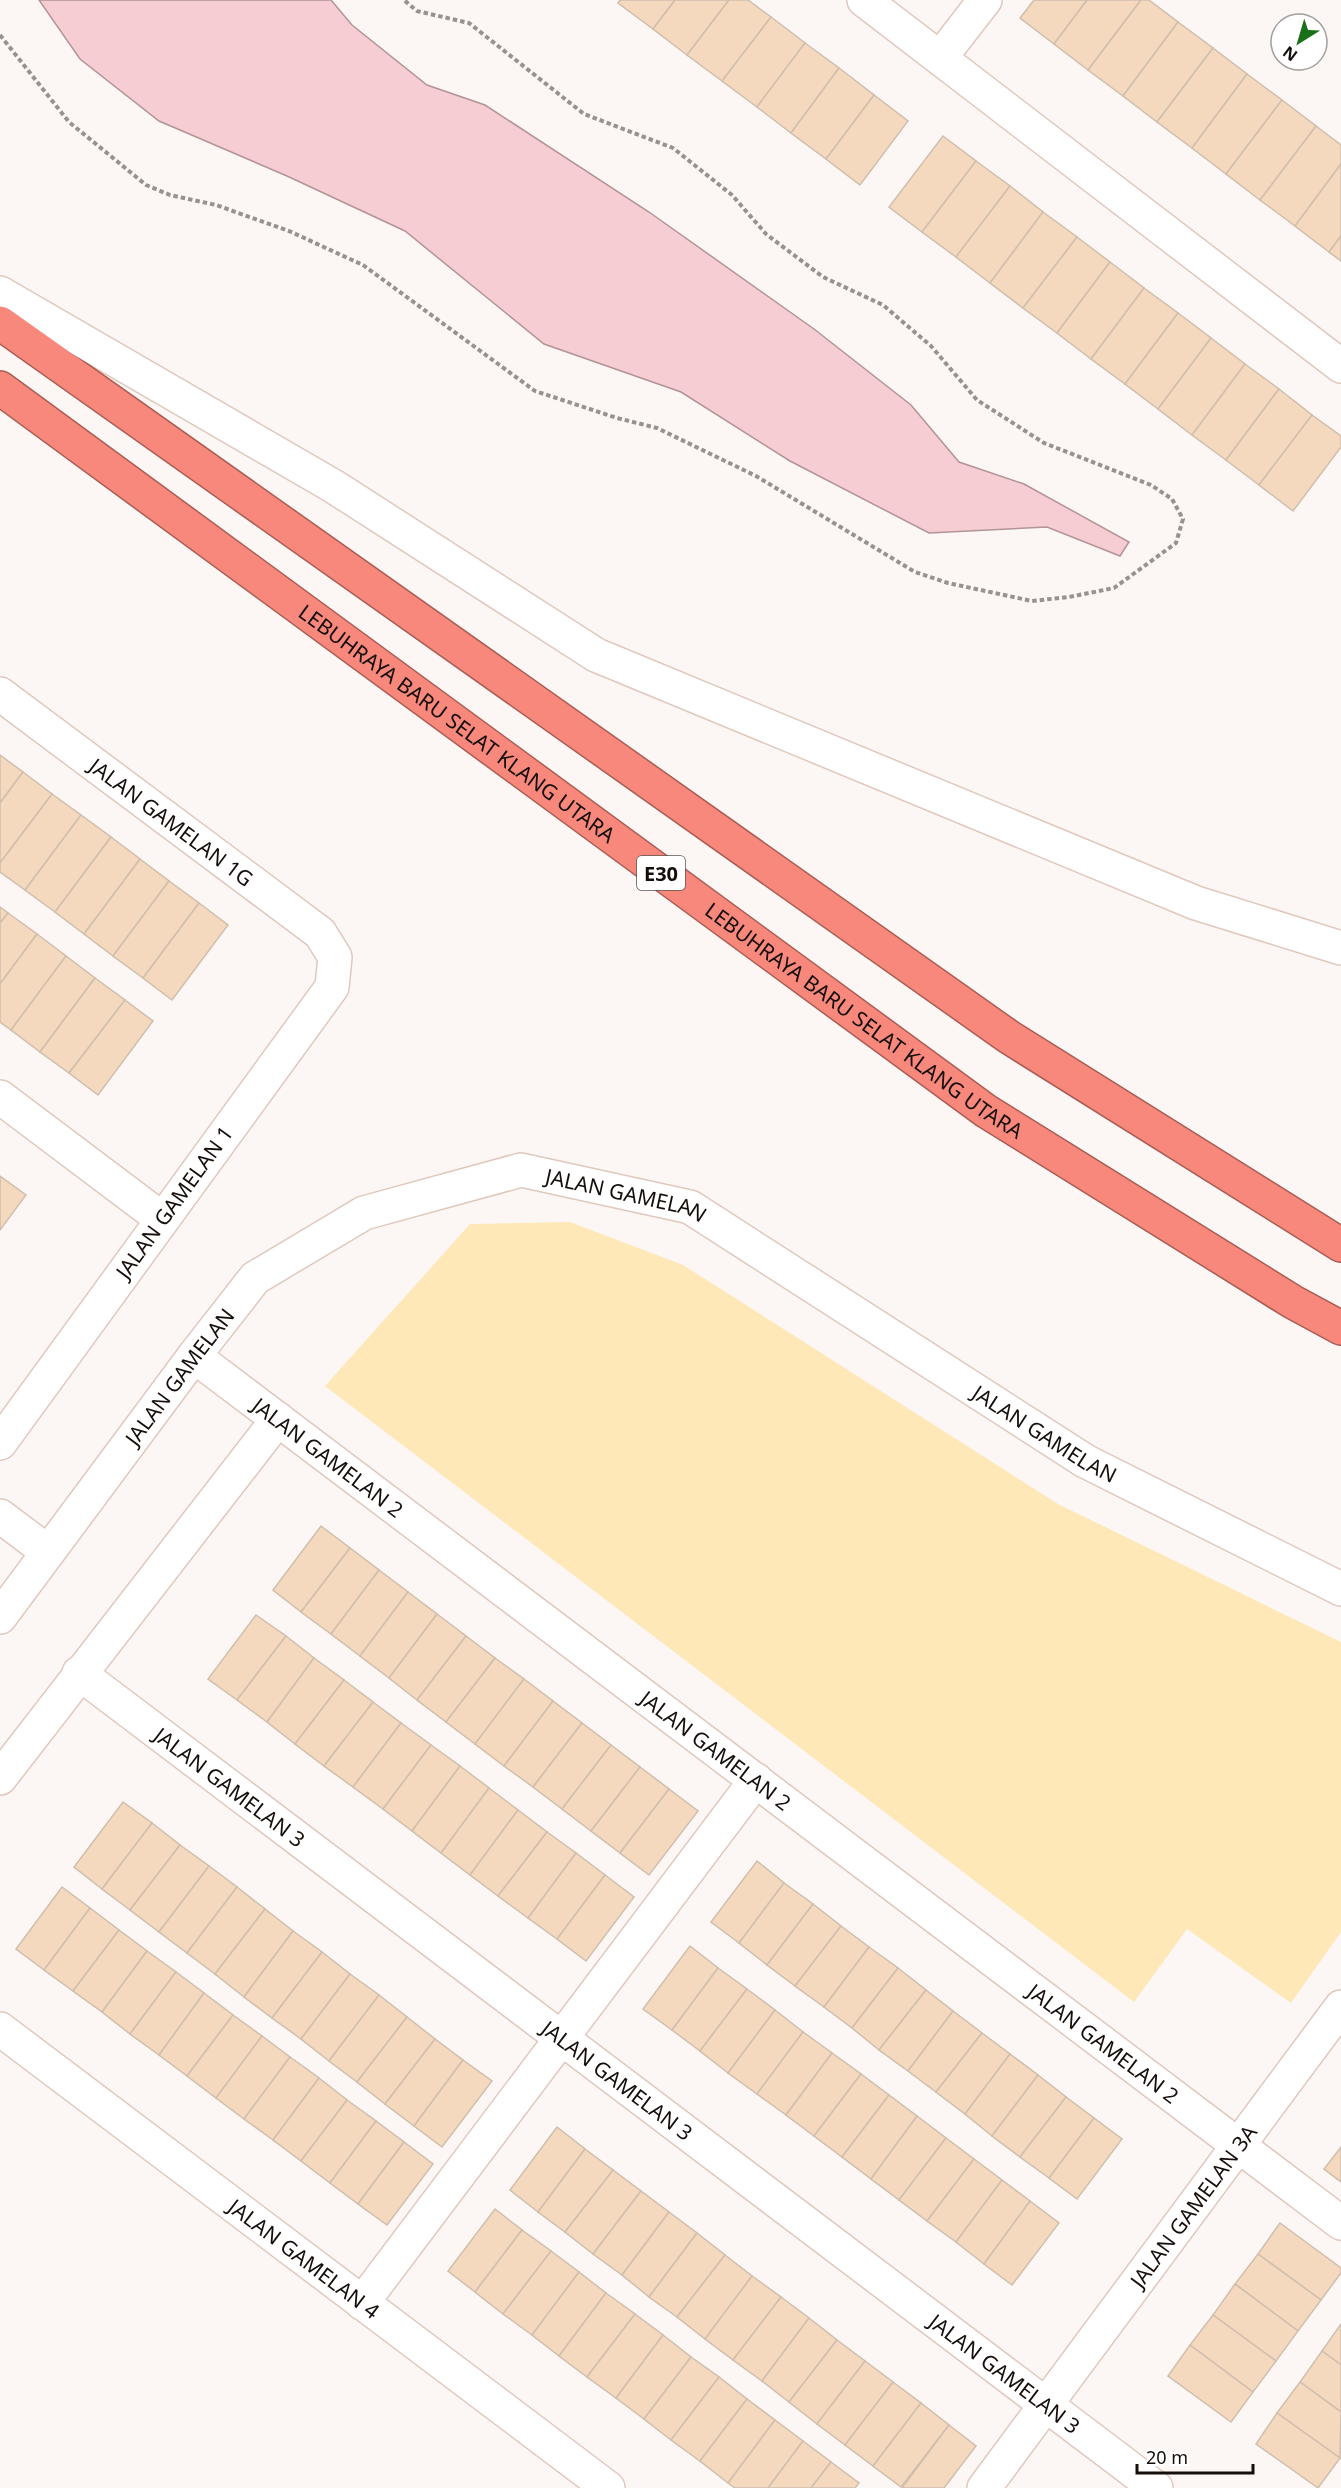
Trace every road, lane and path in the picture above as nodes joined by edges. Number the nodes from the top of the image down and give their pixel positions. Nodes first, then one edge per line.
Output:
1 (404, 0) edge
2 (864, 0) edge
3 (985, 0) edge
4 (0, 35) edge
5 (940, 58) junction
6 (0, 293) edge
7 (0, 323) edge
8 (1341, 366) edge
9 (0, 388) edge
10 (0, 694) edge
11 (1341, 948) edge
12 (335, 957) joint
13 (0, 1097) edge
14 (162, 1219) junction
15 (1341, 1245) edge
16 (1341, 1328) edge
17 (194, 1356) junction
18 (278, 1419) junction
19 (0, 1443) edge
20 (0, 1516) edge
21 (48, 1552) junction
22 (1341, 1589) edge
23 (0, 1617) edge
24 (79, 1673) junction
25 (0, 1778) edge
26 (756, 1780) junction
27 (1341, 2007) edge
28 (0, 2030) edge
29 (562, 2038) junction
30 (1239, 2146) junction
31 (1341, 2223) edge
32 (362, 2303) junction
33 (1046, 2405) junction
34 (608, 2488) edge
35 (984, 2488) edge
36 (1156, 2488) edge

1 - 4 path
2 - 5 street
3 - 5 street
5 - 8 street
6 - 11 street
7 - 15 highway
9 - 16 highway, LEBUHRAYA BARU SELAT KLANG UTARA / E30
10 - 12 street, JALAN GAMELAN 1G
12 - 14 street, JALAN GAMELAN 1
13 - 14 street
14 - 19 street, JALAN GAMELAN 1
17 - 18 street, JALAN GAMELAN 2
17 - 21 street, JALAN GAMELAN
17 - 22 street, JALAN GAMELAN
18 - 24 street
18 - 26 street, JALAN GAMELAN 2
20 - 21 street
21 - 23 street, JALAN GAMELAN
24 - 25 street
24 - 29 street, JALAN GAMELAN 3
26 - 29 street
26 - 30 street, JALAN GAMELAN 2
27 - 30 street, JALAN GAMELAN 3A
28 - 32 street, JALAN GAMELAN 4
29 - 32 street
29 - 33 street, JALAN GAMELAN 3
30 - 31 street, JALAN GAMELAN 2
30 - 33 street, JALAN GAMELAN 3A
32 - 34 street, JALAN GAMELAN 4
33 - 35 street, JALAN GAMELAN 3A
33 - 36 street, JALAN GAMELAN 3

